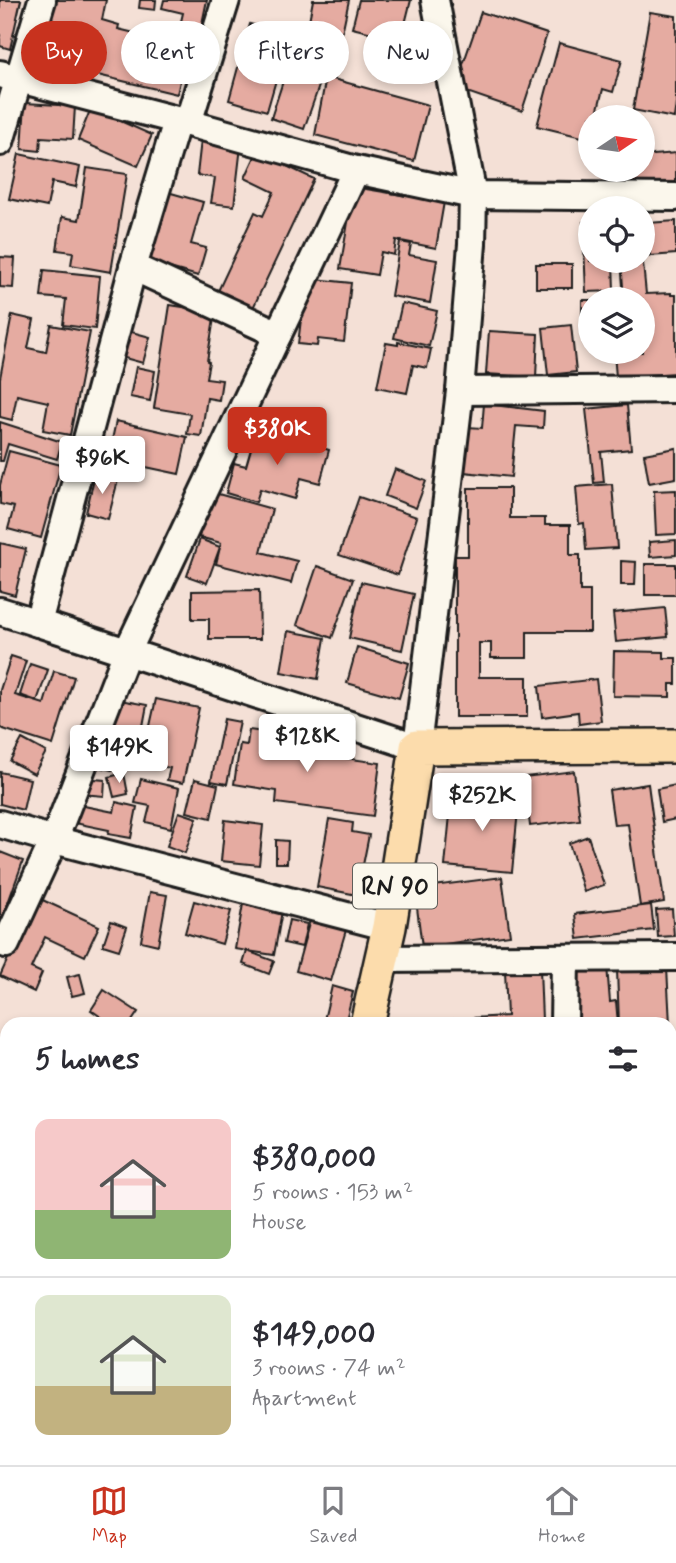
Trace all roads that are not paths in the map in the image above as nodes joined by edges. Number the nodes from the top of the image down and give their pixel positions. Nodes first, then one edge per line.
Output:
1 (42, 0) edge
2 (226, 0) edge
3 (435, 0) edge
4 (9, 77) edge
5 (183, 122) junction
6 (0, 142) edge
7 (356, 170) junction
8 (472, 195) junction
9 (676, 197) edge
10 (133, 267) junction
11 (278, 334) junction
12 (676, 390) edge
13 (460, 391) junction
14 (0, 611) edge
15 (38, 623) junction
16 (127, 652) junction
17 (676, 746) edge
18 (417, 747) junction
19 (0, 824) edge
20 (54, 840) junction
21 (388, 927) junction
22 (6, 944) dead end
23 (676, 957) edge
24 (381, 959) junction
25 (565, 959) junction
26 (369, 1017) edge
27 (564, 1017) edge

1 - 4 street
2 - 5 street
3 - 8 street, RN 90
4 - 5 street
4 - 6 street
5 - 7 street
5 - 10 street
7 - 8 street
7 - 11 street
8 - 9 street
8 - 13 street, RN 90
10 - 11 street
10 - 15 street
11 - 16 street
12 - 13 street
13 - 18 street, RN 90
14 - 15 street
15 - 16 street
16 - 18 street
16 - 20 street
17 - 18 main road
18 - 21 main road, RN 90
19 - 20 street
20 - 21 street
20 - 22 street
21 - 24 main road, RN 90
23 - 25 street
24 - 25 street
24 - 26 main road, RN 90
25 - 27 street

